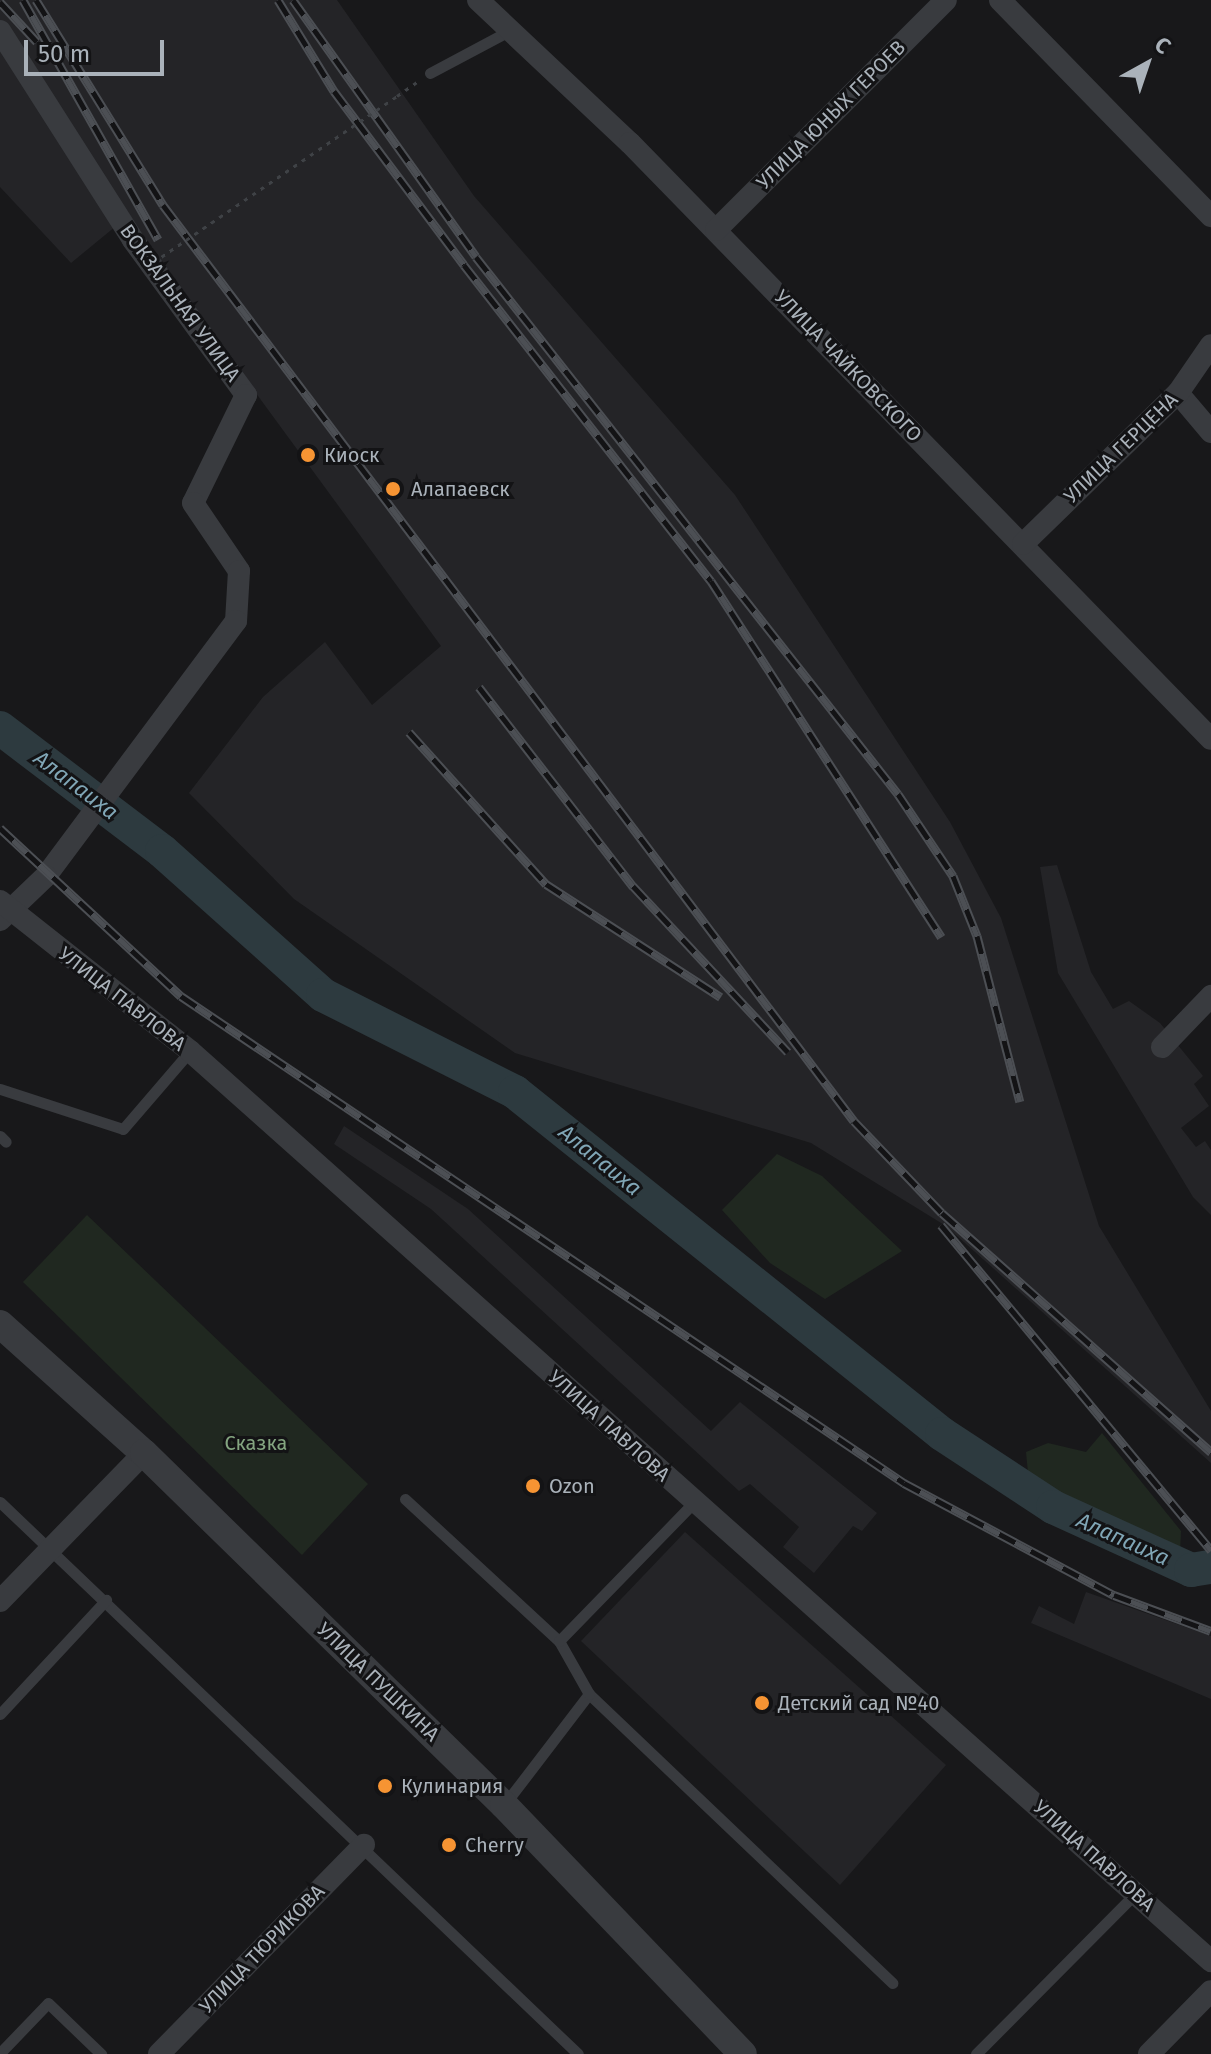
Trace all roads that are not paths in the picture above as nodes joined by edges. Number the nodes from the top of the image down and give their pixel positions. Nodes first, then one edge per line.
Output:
1 (478, 0) edge
2 (946, 0) edge
3 (1000, 0) edge
4 (0, 31) edge
5 (507, 32) junction
6 (430, 73) road end
7 (1211, 216) edge
8 (716, 230) junction
9 (1211, 345) edge
10 (1178, 393) junction
11 (1211, 432) edge
12 (1023, 544) junction
13 (1211, 739) edge
14 (3, 911) edge
15 (1211, 996) edge
16 (1162, 1047) dead end
17 (190, 1051) junction
18 (0, 1089) edge
19 (0, 1324) edge
20 (144, 1453) junction
21 (405, 1499) dead end
22 (0, 1502) edge
23 (694, 1502) junction
24 (51, 1549) junction
25 (106, 1600) junction
26 (0, 1601) edge
27 (559, 1641) junction
28 (589, 1694) junction
29 (0, 1714) edge
30 (504, 1805) junction
31 (364, 1845) junction
32 (1136, 1893) junction
33 (1211, 1961) edge
34 (893, 1983) dead end
35 (1211, 1991) edge
36 (0, 2053) edge
37 (101, 2054) edge
38 (159, 2054) edge
39 (578, 2054) edge
40 (743, 2054) edge
41 (976, 2054) edge
42 (1149, 2054) edge

1 - 5 street, УЛИЦА ЧАЙКОВСКОГО
2 - 8 street, УЛИЦА ЮНЫХ ГЕРОЕВ
3 - 7 street
4 - 14 street, ВОКЗАЛЬНАЯ УЛИЦА
5 - 6 lane
5 - 8 street, УЛИЦА ЧАЙКОВСКОГО
8 - 12 street, УЛИЦА ЧАЙКОВСКОГО
9 - 10 street, УЛИЦА ГЕРЦЕНА
10 - 11 street
10 - 12 street, УЛИЦА ГЕРЦЕНА
12 - 13 street, УЛИЦА ЧАЙКОВСКОГО
14 - 17 street, УЛИЦА ПАВЛОВА
15 - 16 street
17 - 18 lane
17 - 23 street, УЛИЦА ПАВЛОВА
19 - 20 street, УЛИЦА ПУШКИНА
20 - 24 street
20 - 30 street, УЛИЦА ПУШКИНА
21 - 27 lane
22 - 24 lane
23 - 27 lane
23 - 32 street, УЛИЦА ПАВЛОВА
24 - 25 lane
24 - 26 street
25 - 29 lane
25 - 31 lane
27 - 28 lane
28 - 30 lane
28 - 34 lane
30 - 40 street, УЛИЦА ПУШКИНА
31 - 38 street, УЛИЦА ТЮРИКОВА
31 - 39 lane
32 - 33 street, УЛИЦА ПАВЛОВА
32 - 41 lane
35 - 42 street
36 - 37 lane

